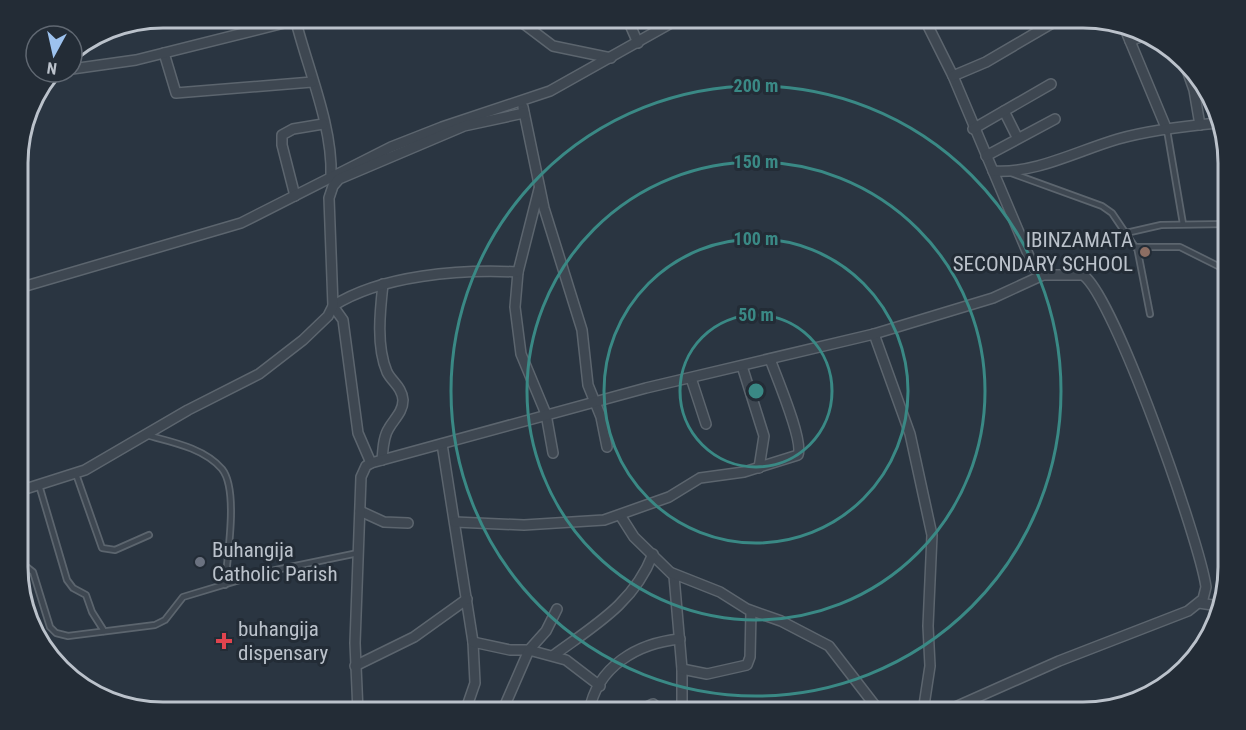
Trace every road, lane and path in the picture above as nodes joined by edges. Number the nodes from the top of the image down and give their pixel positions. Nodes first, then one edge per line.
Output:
1 (260, 28) edge
2 (297, 28) edge
3 (529, 28) edge
4 (631, 28) edge
5 (663, 28) edge
6 (929, 28) edge
7 (1043, 28) edge
8 (1128, 37) edge
9 (1135, 39) edge
10 (1130, 41) junction
11 (638, 43) junction
12 (164, 53) junction
13 (611, 58) junction
14 (84, 67) edge
15 (953, 76) junction
16 (312, 82) junction
17 (1051, 84) dead end
18 (1192, 84) edge
19 (522, 102) junction
20 (1004, 111) junction
21 (524, 113) junction
22 (1055, 119) dead end
23 (323, 124) junction
24 (1211, 124) edge
25 (1200, 125) junction
26 (974, 129) junction
27 (1167, 130) junction
28 (1017, 137) junction
29 (986, 156) junction
30 (993, 171) junction
31 (1009, 172) junction
32 (331, 176) junction
33 (539, 185) junction
34 (295, 196) junction
35 (1183, 224) junction
36 (1217, 224) edge
37 (1126, 233) junction
38 (1137, 247) junction
39 (1217, 266) edge
40 (518, 272) junction
41 (1043, 275) junction
42 (383, 284) junction
43 (28, 285) edge
44 (333, 306) junction
45 (1150, 314) dead end
46 (874, 334) junction
47 (770, 359) junction
48 (742, 366) junction
49 (691, 378) junction
50 (596, 401) junction
51 (546, 414) junction
52 (706, 424) dead end
53 (146, 435) junction
54 (442, 444) junction
55 (607, 447) dead end
56 (553, 453) dead end
57 (382, 460) junction
58 (371, 463) junction
59 (759, 468) junction
60 (76, 474) junction
61 (39, 485) junction
62 (28, 488) edge
63 (360, 511) junction
64 (620, 515) junction
65 (455, 522) junction
66 (408, 523) dead end
67 (149, 535) dead end
68 (358, 553) junction
69 (654, 554) junction
70 (28, 568) edge
71 (672, 573) junction
72 (225, 585) junction
73 (466, 599) junction
74 (1199, 603) junction
75 (1212, 605) edge
76 (557, 609) dead end
77 (751, 611) junction
78 (104, 632) junction
79 (680, 639) junction
80 (473, 642) junction
81 (529, 650) junction
82 (554, 655) junction
83 (355, 666) junction
84 (682, 669) junction
85 (600, 686) junction
86 (682, 701) edge
87 (872, 701) edge
88 (925, 701) edge
89 (968, 701) edge
90 (357, 702) edge
91 (468, 702) edge
92 (507, 702) edge
93 (592, 702) edge

1 - 12 street
2 - 16 street
3 - 13 street
4 - 11 street
5 - 11 street
6 - 15 street
7 - 15 street
8 - 10 street
9 - 10 street
10 - 27 street
11 - 13 street
12 - 14 street
12 - 16 street
13 - 19 street
15 - 26 street
16 - 23 street
17 - 20 street
18 - 25 street
19 - 21 street
19 - 32 street
20 - 26 street
20 - 28 street
21 - 33 street
21 - 44 street
22 - 28 street
23 - 32 street
23 - 34 street
24 - 25 street
25 - 27 street
26 - 29 street
27 - 31 street
27 - 35 lane
28 - 29 street
29 - 30 street
30 - 31 street
30 - 41 street
31 - 37 lane
32 - 34 street
33 - 40 street
33 - 50 street
34 - 43 street
35 - 36 lane
35 - 37 lane
37 - 38 lane
38 - 39 lane
38 - 45 lane
40 - 42 street
40 - 51 street
41 - 46 street
41 - 74 street
42 - 44 street
42 - 57 street
44 - 53 street
44 - 58 street
46 - 47 street
46 - 88 street
47 - 48 street
47 - 59 street
48 - 49 street
48 - 59 street
49 - 50 street
49 - 52 street
50 - 51 street
50 - 55 street
51 - 54 street
51 - 56 street
53 - 60 street
53 - 72 lane
54 - 57 street
54 - 65 street
57 - 58 street
58 - 63 street
59 - 64 street
60 - 61 street
60 - 67 lane
61 - 62 street
61 - 78 lane
63 - 66 street
63 - 68 street
64 - 65 street
64 - 69 street
65 - 73 street
68 - 72 lane
68 - 83 street
69 - 71 street
69 - 82 street
70 - 78 lane
71 - 77 street
71 - 79 street
72 - 78 lane
73 - 80 street
73 - 83 street
74 - 75 street
74 - 89 street
76 - 81 street
77 - 84 street
77 - 87 street
79 - 84 street
79 - 85 street
80 - 81 street
80 - 91 street
81 - 82 street
81 - 92 street
82 - 85 street
83 - 90 street
84 - 86 street
85 - 93 street

